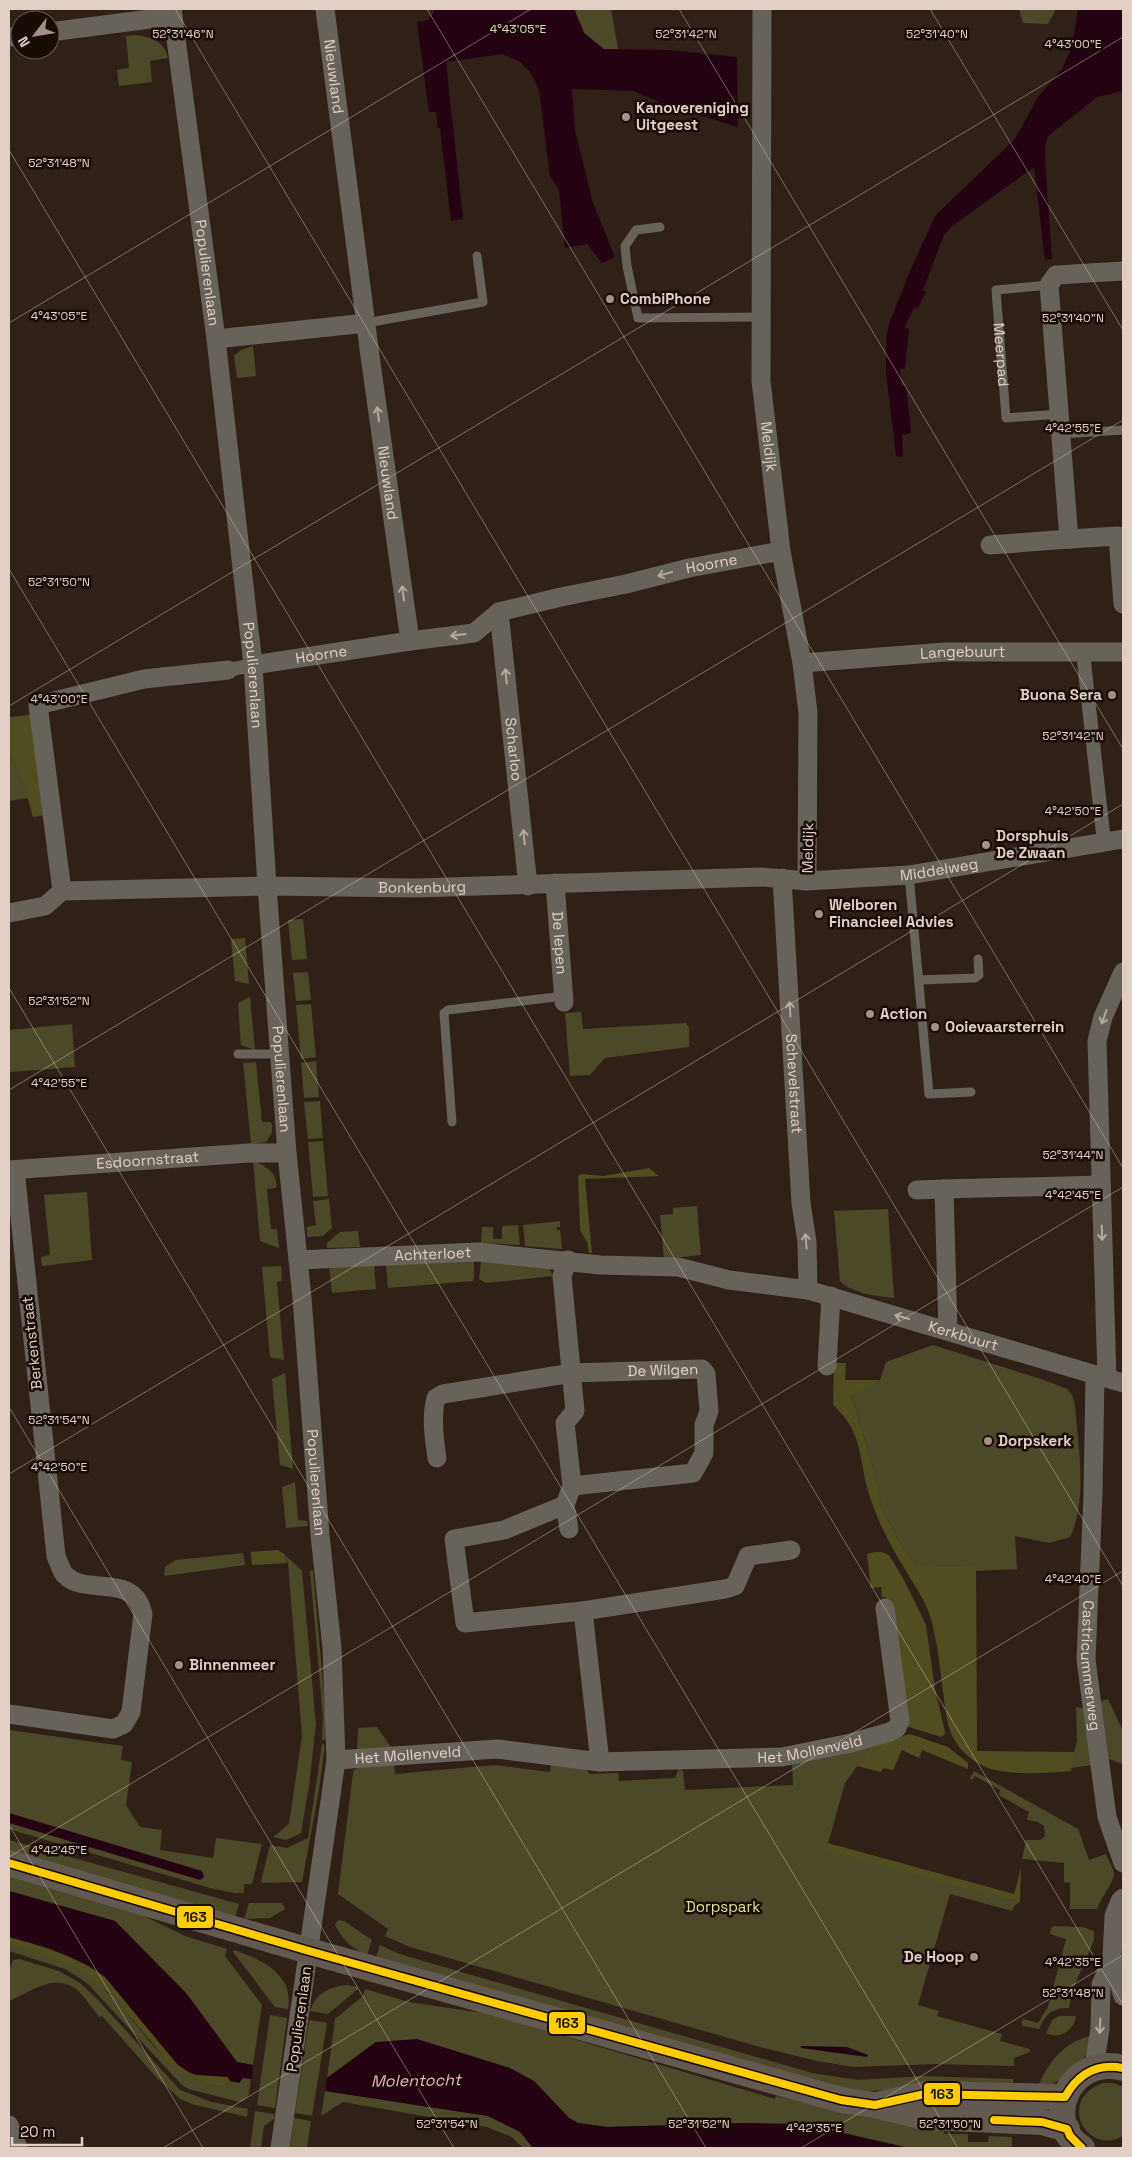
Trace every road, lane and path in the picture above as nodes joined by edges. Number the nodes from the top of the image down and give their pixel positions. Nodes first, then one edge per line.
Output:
1 (325, 9) edge
2 (762, 9) edge
3 (173, 12) edge
4 (60, 30) edge
5 (660, 227) dead end
6 (477, 256) dead end
7 (1123, 271) edge
8 (1049, 285) junction
9 (761, 317) junction
10 (366, 323) junction
11 (216, 339) junction
12 (1060, 414) junction
13 (1123, 430) edge
14 (1062, 434) junction
15 (1069, 539) junction
16 (990, 545) dead end
17 (781, 551) junction
18 (1123, 604) edge
19 (499, 612) junction
20 (410, 641) junction
21 (1123, 652) edge
22 (1083, 653) junction
23 (802, 663) junction
24 (253, 665) junction
25 (228, 670) joint
26 (1123, 839) edge
27 (1104, 842) junction
28 (909, 875) junction
29 (782, 878) junction
30 (807, 881) junction
31 (555, 883) junction
32 (267, 886) junction
33 (528, 886) junction
34 (62, 890) junction
35 (9, 913) edge
36 (978, 960) dead end
37 (1123, 972) edge
38 (919, 980) junction
39 (564, 999) joint
40 (238, 1054) dead end
41 (280, 1054) junction
42 (971, 1092) dead end
43 (452, 1122) dead end
44 (287, 1153) junction
45 (12, 1170) edge
46 (1101, 1185) junction
47 (944, 1189) junction
48 (917, 1190) dead end
49 (298, 1260) junction
50 (568, 1260) junction
51 (808, 1290) junction
52 (831, 1296) junction
53 (948, 1331) junction
54 (827, 1366) dead end
55 (572, 1373) junction
56 (1108, 1378) edge
57 (437, 1458) dead end
58 (572, 1486) junction
59 (565, 1505) junction
60 (569, 1529) dead end
61 (790, 1550) dead end
62 (885, 1608) dead end
63 (582, 1611) junction
64 (9, 1714) edge
65 (336, 1760) junction
66 (600, 1762) junction
67 (9, 1862) edge
68 (1123, 1863) edge
69 (1123, 1898) edge
70 (309, 1951) junction
71 (1112, 1958) junction
72 (1123, 1996) edge
73 (1094, 2067) junction
74 (1123, 2068) edge
75 (1065, 2098) junction
76 (875, 2105) junction
77 (9, 2125) edge
78 (1074, 2139) edge
79 (18, 2148) edge
80 (280, 2148) edge

1 - 10 street, Nieuwland
2 - 9 street, Meldijk
3 - 4 street
3 - 11 street, Populierenlaan
5 - 9 lane
6 - 10 lane
7 - 8 street, Meerpad
8 - 12 street
8 - 12 lane, Meerpad
9 - 17 street, Meldijk
10 - 11 street
20 -> 10 street, Nieuwland
11 - 24 street, Populierenlaan
12 - 14 street
13 - 14 lane
14 - 15 street
15 - 16 street
15 - 18 street
17 -> 19 street, Hoorne
17 - 23 street, Meldijk
19 -> 20 street, Hoorne
33 -> 19 street, Scharloo
20 - 24 street, Hoorne
21 - 22 street, Langebuurt
22 - 23 street, Langebuurt
22 - 27 street
23 - 30 street, Meldijk
24 - 25 street, Hoorne
24 - 32 street, Populierenlaan
25 - 34 street, Hoorne
26 - 27 street, Middelweg
27 - 28 street, Middelweg
28 - 30 street, Middelweg
28 - 38 lane
29 - 30 street, Middelweg
29 - 31 street, Bonkenburg
51 -> 29 street, Schevelstraat
31 - 33 street, Bonkenburg
31 - 39 street, De Iepen
32 - 33 street, Bonkenburg
32 - 34 street, Bonkenburg
32 - 41 street, Populierenlaan
34 - 35 street
36 - 38 lane
37 -> 46 street, Castricummerweg
38 - 42 lane
39 - 43 lane
40 - 41 lane
41 - 44 street, Populierenlaan
44 - 45 street, Esdoornstraat
44 - 49 street, Populierenlaan
45 - 64 street, Berkenstraat
46 - 47 street
46 -> 56 street, Castricummerweg
47 - 48 street
47 - 53 street
49 - 50 street, Achterloet
49 - 65 street, Populierenlaan
50 - 51 street, Achterloet
50 - 55 street
51 - 52 street, Kerkbuurt
53 -> 52 street, Kerkbuurt
52 - 54 street
53 - 56 street, Kerkbuurt
55 - 57 street, De Wilgen
55 - 58 street
55 - 58 street, De Wilgen
56 - 68 street, Castricummerweg
58 - 59 street
59 - 60 street
59 - 63 street
61 - 63 street
62 - 66 street, Het Mollenveld
63 - 66 street
65 - 66 street, Het Mollenveld
65 - 70 street, Populierenlaan
67 - 70 main road
69 - 71 street
70 - 76 main road
70 - 80 street, Populierenlaan
71 - 72 street
71 -> 73 street
73 - 74 main road
73 - 75 main road
75 - 76 main road
75 - 78 main road
76 - 78 main road
77 - 79 street

